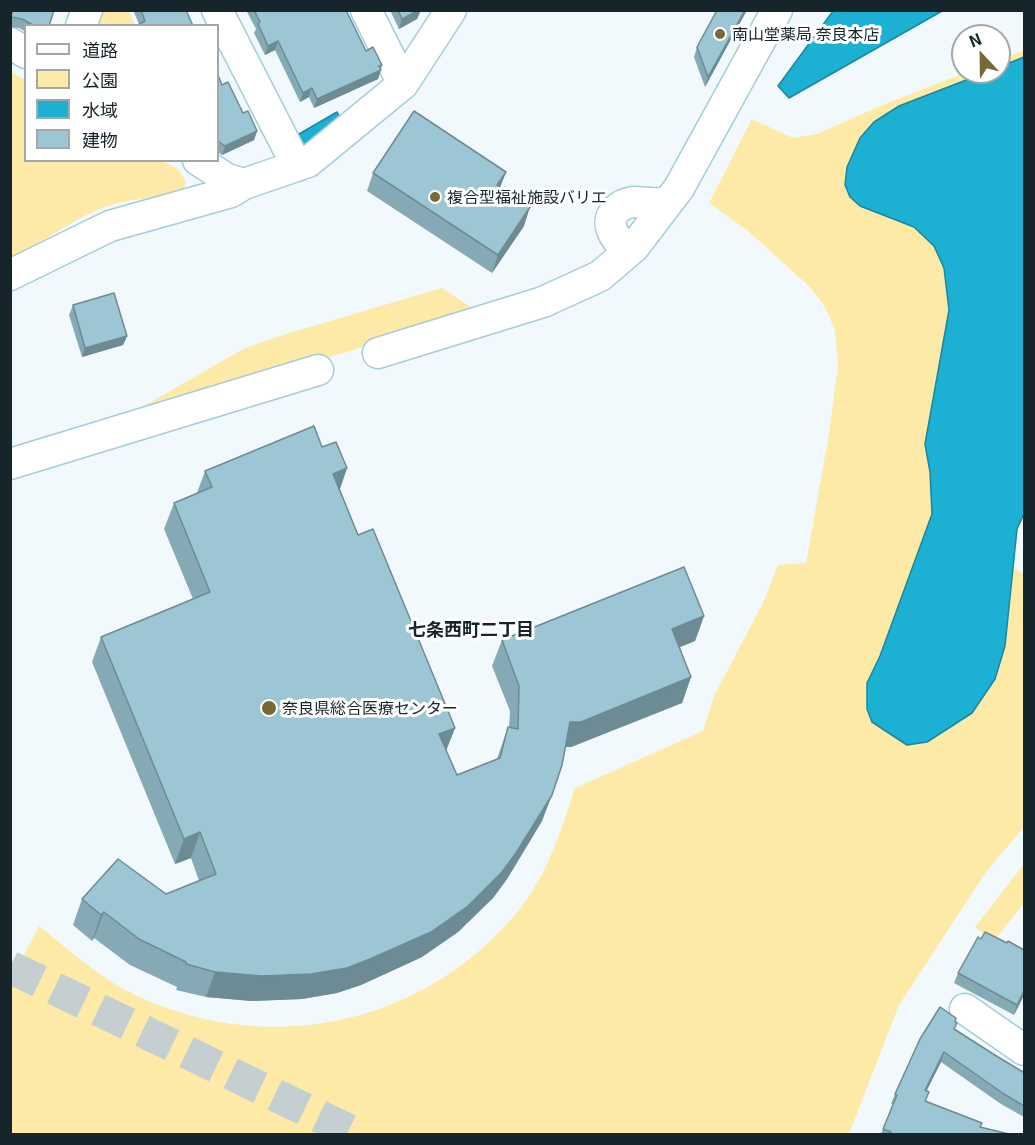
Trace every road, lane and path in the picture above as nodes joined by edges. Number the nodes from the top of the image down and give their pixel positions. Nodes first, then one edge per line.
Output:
1 (217, 10) edge
2 (366, 10) edge
3 (451, 10) edge
4 (777, 10) edge
5 (10, 43) edge
6 (24, 51) edge
7 (403, 84) junction
8 (201, 162) edge
9 (297, 166) junction
10 (244, 184) junction
11 (10, 275) edge
12 (378, 353) dead end
13 (318, 370) dead end
14 (10, 464) edge
15 (965, 1009) dead end
16 (1020, 1038) edge

1 - 9 street
2 - 7 street
3 - 7 street
4 - 12 street
5 - 6 street
7 - 9 street
8 - 10 street
9 - 10 street
10 - 11 street
13 - 14 street
15 - 16 street

